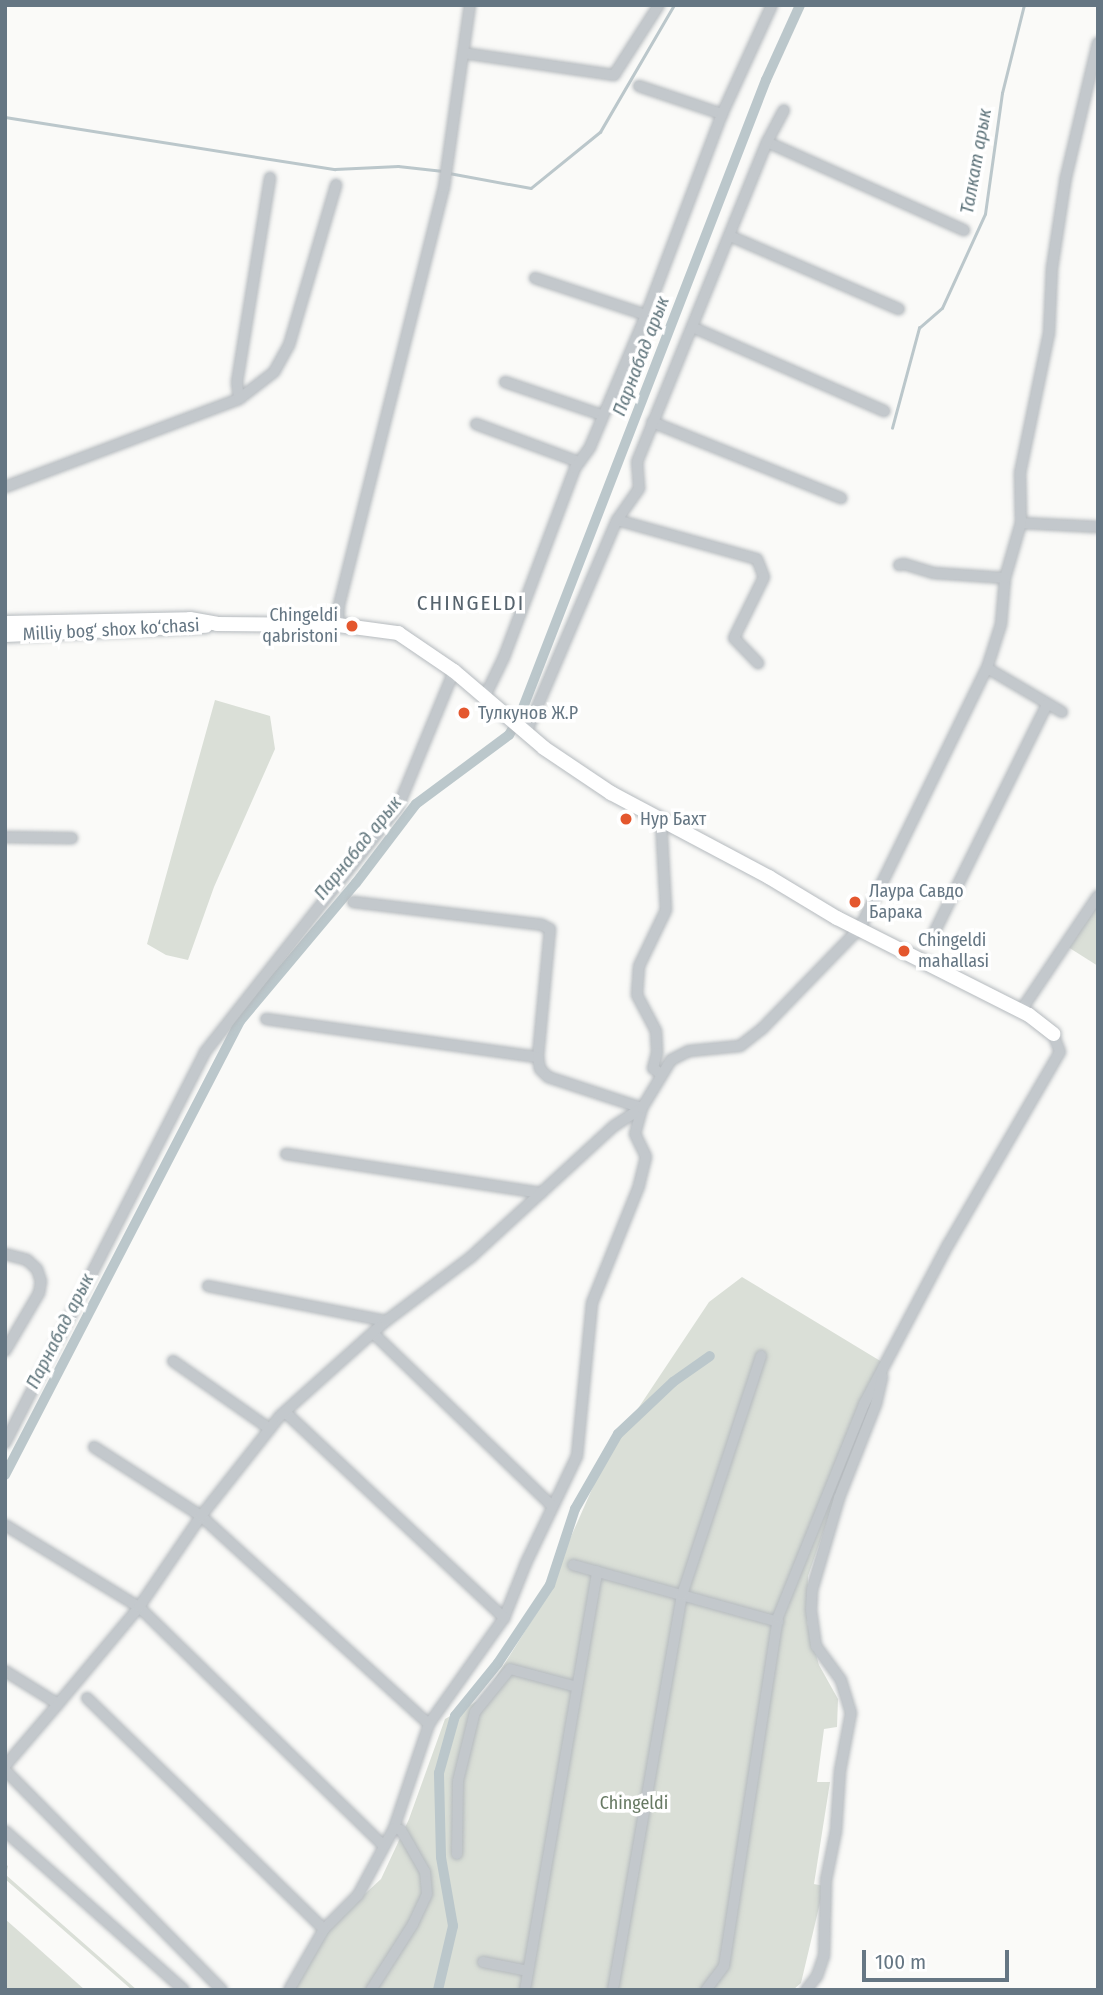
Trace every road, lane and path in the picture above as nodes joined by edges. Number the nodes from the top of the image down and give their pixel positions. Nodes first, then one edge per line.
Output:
1 (470, 5) edge
2 (659, 5) edge
3 (772, 5) edge
4 (1098, 43) edge
5 (463, 53) junction
6 (639, 86) dead end
7 (1092, 86) edge
8 (784, 110) dead end
9 (722, 114) junction
10 (767, 142) junction
11 (270, 178) dead end
12 (336, 185) dead end
13 (964, 230) dead end
14 (730, 236) junction
15 (535, 278) dead end
16 (899, 309) dead end
17 (646, 315) junction
18 (692, 327) junction
19 (505, 383) dead end
20 (239, 398) junction
21 (884, 411) dead end
22 (602, 415) junction
23 (652, 422) junction
24 (476, 424) dead end
25 (579, 462) junction
26 (5, 487) edge
27 (841, 498) dead end
28 (617, 520) junction
29 (1021, 523) junction
30 (1098, 527) edge
31 (899, 565) dead end
32 (1005, 578) junction
33 (5, 623) edge
34 (217, 624) junction
35 (345, 625) junction
36 (5, 635) edge
37 (758, 663) dead end
38 (986, 668) junction
39 (454, 671) junction
40 (485, 696) junction
41 (1047, 704) junction
42 (1062, 712) dead end
43 (526, 733) junction
44 (661, 820) junction
45 (5, 837) edge
46 (72, 838) dead end
47 (1098, 896) edge
48 (353, 902) dead end
49 (860, 928) junction
50 (934, 931) dead end
51 (1020, 1012) junction
52 (267, 1019) dead end
53 (1053, 1034) joint
54 (538, 1057) junction
55 (662, 1075) junction
56 (642, 1108) junction
57 (286, 1154) dead end
58 (541, 1194) junction
59 (5, 1254) edge
60 (208, 1286) dead end
61 (386, 1321) junction
62 (373, 1333) junction
63 (5, 1351) edge
64 (761, 1356) dead end
65 (887, 1357) junction
66 (173, 1361) dead end
67 (285, 1412) junction
68 (270, 1429) junction
69 (5, 1443) edge
70 (93, 1447) dead end
71 (553, 1507) junction
72 (201, 1516) junction
73 (5, 1525) edge
74 (573, 1565) dead end
75 (597, 1572) junction
76 (682, 1595) junction
77 (139, 1607) junction
78 (504, 1618) junction
79 (778, 1622) junction
80 (5, 1671) edge
81 (577, 1687) junction
82 (87, 1698) dead end
83 (58, 1704) junction
84 (429, 1724) junction
85 (5, 1768) edge
86 (394, 1828) junction
87 (5, 1831) edge
88 (383, 1845) junction
89 (457, 1854) dead end
90 (324, 1929) junction
91 (483, 1962) dead end
92 (528, 1970) junction
93 (184, 1990) edge
94 (222, 1990) edge
95 (289, 1990) edge
96 (371, 1990) edge
97 (525, 1990) edge
98 (613, 1990) edge
99 (706, 1990) edge
100 (806, 1990) edge

1 - 5 street
2 - 5 street
3 - 9 street
4 - 7 street
5 - 35 street
6 - 9 street
7 - 29 street
8 - 10 street
9 - 17 street
10 - 13 street
10 - 14 street
11 - 20 street
12 - 20 street
14 - 16 street
14 - 18 street
15 - 17 street
17 - 22 street
18 - 21 street
18 - 23 street
19 - 22 street
20 - 26 street
22 - 25 street
23 - 27 street
23 - 28 street
24 - 25 street
25 - 40 street
28 - 37 street
28 - 43 street
29 - 30 street
29 - 32 street
31 - 32 street
32 - 38 street
33 - 34 main road, Milliy bog‘ shox ko‘chasi
34 - 35 main road, Milliy bog‘ shox ko‘chasi
34 - 36 main road, Milliy bog‘ shox ko‘chasi
35 - 39 main road, Milliy bog‘ shox ko‘chasi
38 - 41 street
38 - 49 street
39 - 40 main road, Milliy bog‘ shox ko‘chasi
39 - 69 street
40 - 43 main road, Milliy bog‘ shox ko‘chasi
41 - 42 street
41 - 50 street
43 - 44 main road, Milliy bog‘ shox ko‘chasi
44 - 49 main road, Milliy bog‘ shox ko‘chasi
44 - 55 street
45 - 46 street
47 - 51 street
48 - 54 street
49 - 51 main road, Milliy bog‘ shox ko‘chasi
49 - 55 street
51 - 53 main road, Milliy bog‘ shox ko‘chasi
52 - 54 street
53 - 65 street
54 - 56 street
55 - 56 street
56 - 58 street
56 - 71 street
57 - 58 street
58 - 61 street
59 - 63 street
60 - 61 street
61 - 62 street
62 - 67 street
62 - 71 street
64 - 76 street
65 - 79 street
65 - 100 street
66 - 68 street
67 - 68 street
67 - 78 street
68 - 72 street
70 - 72 street
71 - 78 street
72 - 77 street
72 - 84 street
73 - 77 street
74 - 75 street
75 - 76 street
75 - 81 street
76 - 79 street
76 - 98 street
77 - 83 street
77 - 88 street
78 - 84 street
79 - 99 street
80 - 83 street
81 - 89 street
81 - 92 street
82 - 90 street
83 - 85 street
84 - 86 street
85 - 94 street
86 - 88 street
86 - 96 street
87 - 93 street
88 - 90 street
90 - 95 street
91 - 92 street
92 - 97 street

